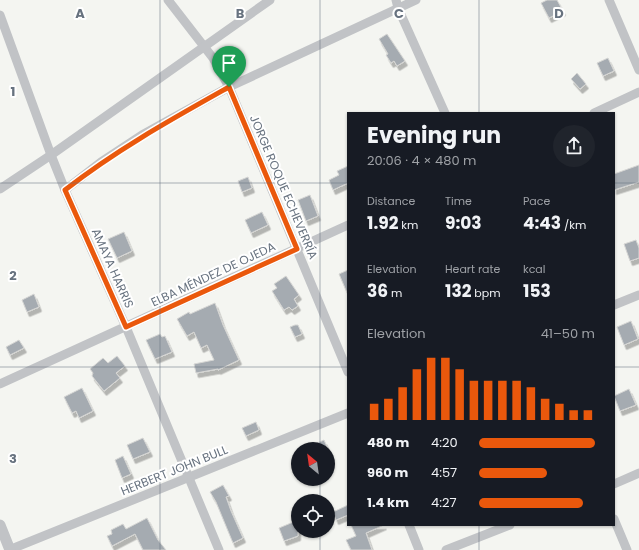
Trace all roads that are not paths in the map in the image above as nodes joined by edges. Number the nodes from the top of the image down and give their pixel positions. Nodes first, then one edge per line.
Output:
1 (168, 0) edge
2 (270, 0) edge
3 (416, 0) edge
4 (609, 0) edge
5 (397, 4) edge
6 (0, 15) edge
7 (204, 47) junction
8 (639, 70) edge
9 (229, 87) junction
10 (639, 92) edge
11 (445, 112) edge
12 (596, 112) edge
13 (51, 155) junction
14 (0, 189) edge
15 (65, 190) junction
16 (347, 225) edge
17 (297, 249) junction
18 (639, 295) edge
19 (615, 305) edge
20 (126, 327) junction
21 (347, 370) edge
22 (0, 384) edge
23 (347, 413) edge
24 (639, 474) edge
25 (188, 478) junction
26 (615, 484) edge
27 (615, 521) edge
28 (0, 525) edge
29 (409, 526) edge
30 (507, 526) edge
31 (10, 550) edge
32 (219, 550) edge
33 (419, 550) edge
34 (446, 550) edge
35 (627, 550) edge

1 - 7 street, JORGE ROQUE ECHEVERRÍA
2 - 7 street
3 - 5 street
4 - 8 street
5 - 9 street
5 - 11 street
6 - 13 street, AMAYA HARRIS
7 - 9 street, JORGE ROQUE ECHEVERRÍA
7 - 13 street
9 - 15 street
9 - 17 street, JORGE ROQUE ECHEVERRÍA
10 - 12 street
13 - 14 street
13 - 15 street, AMAYA HARRIS
15 - 20 street, AMAYA HARRIS
16 - 17 street, ELBA MÉNDEZ DE OJEDA
17 - 20 street, ELBA MÉNDEZ DE OJEDA
17 - 21 street, JORGE ROQUE ECHEVERRÍA
18 - 19 street
20 - 22 street, ELBA MÉNDEZ DE OJEDA
20 - 25 street, AMAYA HARRIS
23 - 25 street, HERBERT JOHN BULL
24 - 26 street
25 - 31 street, HERBERT JOHN BULL
25 - 32 street, AMAYA HARRIS
27 - 35 street
28 - 31 street
29 - 33 street
30 - 34 street

